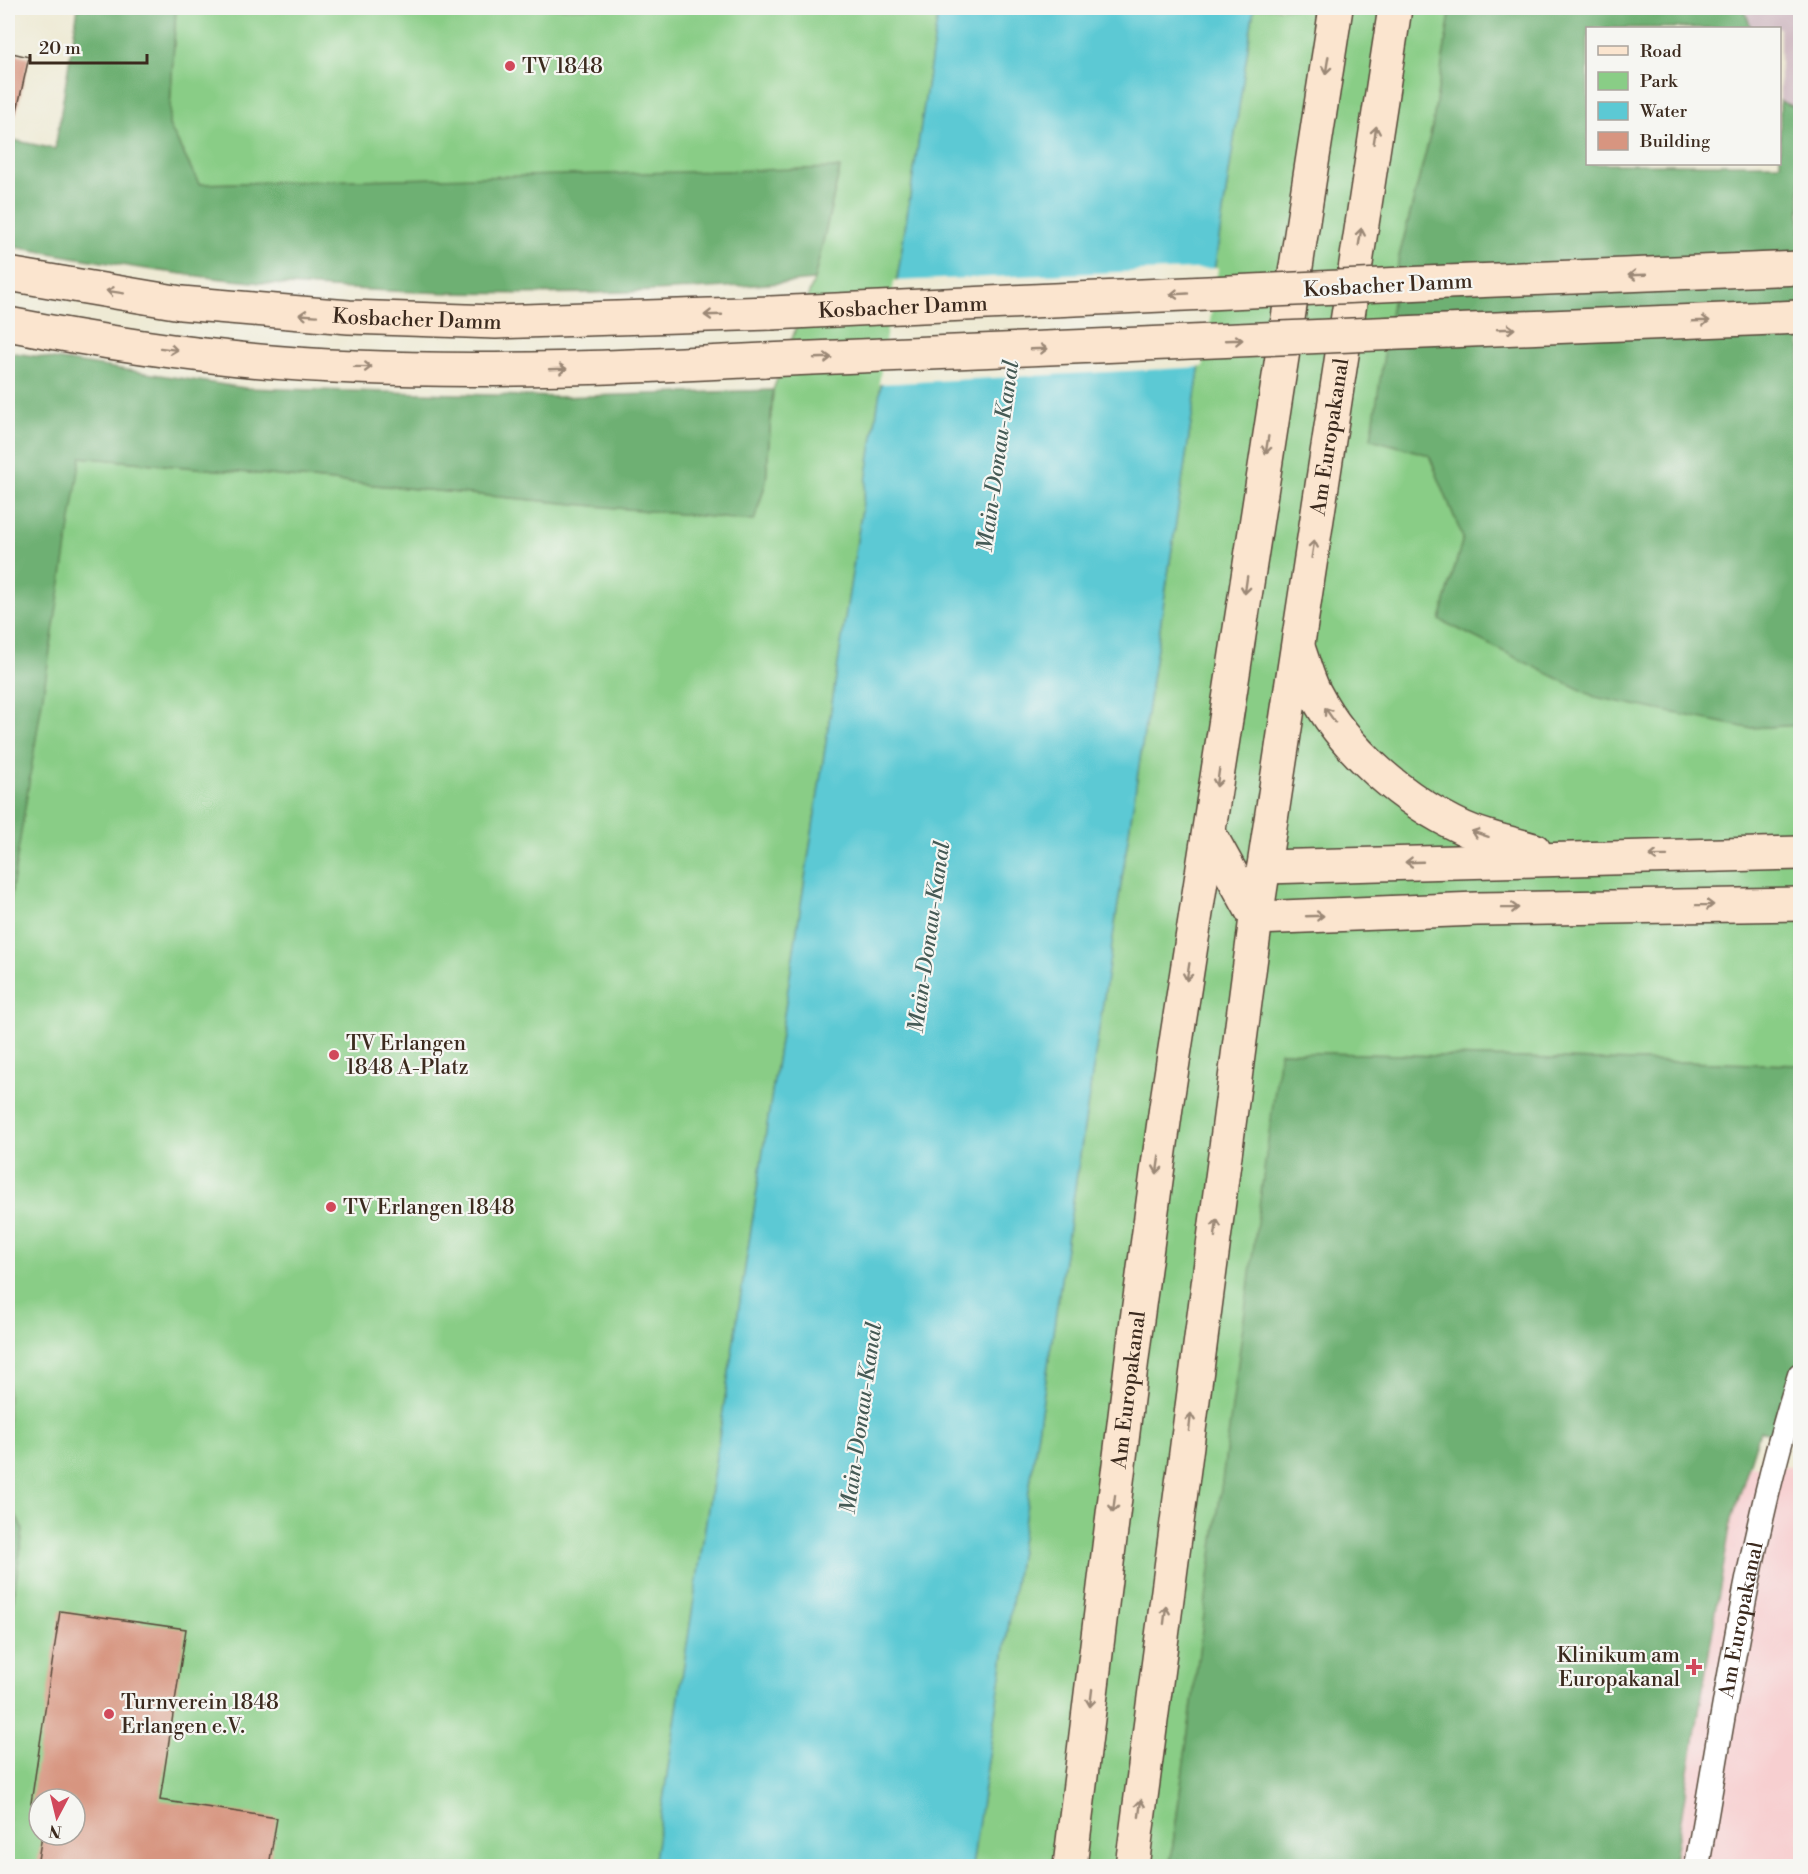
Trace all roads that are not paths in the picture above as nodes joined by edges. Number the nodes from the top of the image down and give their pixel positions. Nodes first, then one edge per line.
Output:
1 (1336, 8) edge
2 (1395, 8) edge
3 (1800, 268) edge
4 (8, 274) edge
5 (1800, 317) edge
6 (8, 324) edge
7 (1298, 648) junction
8 (1210, 835) junction
9 (1800, 853) edge
10 (1556, 858) junction
11 (1264, 867) junction
12 (1237, 886) junction
13 (1800, 904) edge
14 (1197, 915) junction
15 (1256, 918) junction
16 (1800, 1375) edge
17 (1070, 1866) edge
18 (1132, 1866) edge
19 (1697, 1866) edge

1 -> 8 main road, Am Europakanal
7 -> 2 main road, Am Europakanal
3 -> 4 main road, Kosbacher Damm, bridge
6 -> 5 main road, bridge
10 -> 7 main road
7 - 11 main road, Am Europakanal
8 - 12 main road
8 - 14 main road, Am Europakanal
9 -> 10 main road
10 -> 11 main road
11 - 12 main road
11 - 15 main road, Am Europakanal
12 - 14 main road
12 - 15 main road
15 -> 13 main road
14 -> 17 main road, Am Europakanal
18 -> 15 main road, Am Europakanal
16 - 19 lane, Am Europakanal

